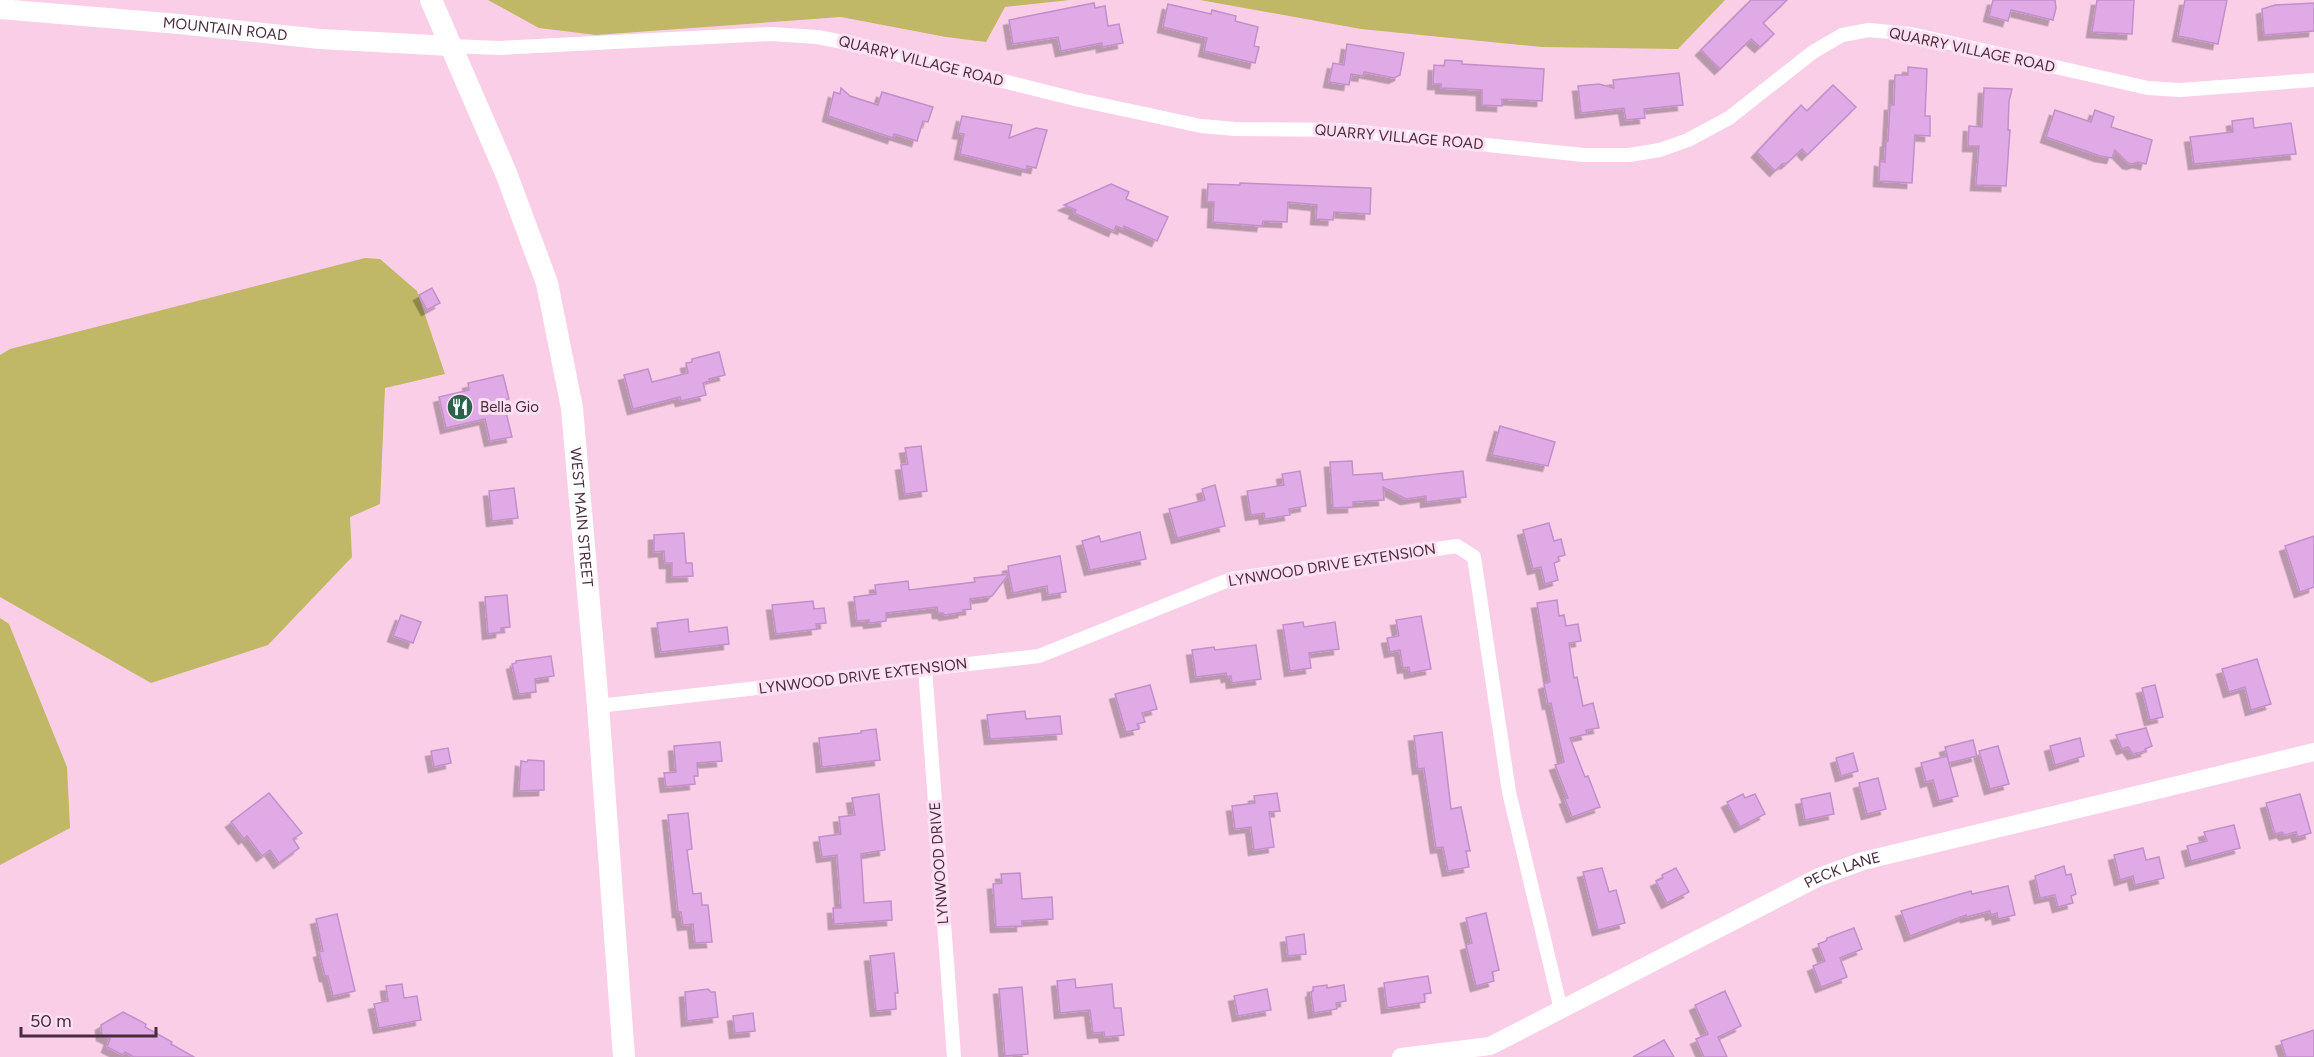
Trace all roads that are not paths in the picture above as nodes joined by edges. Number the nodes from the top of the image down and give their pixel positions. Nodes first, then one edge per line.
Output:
1 (431, 0) edge
2 (0, 9) edge
3 (451, 46) junction
4 (2314, 80) edge
5 (925, 668) junction
6 (598, 706) junction
7 (2314, 752) edge
8 (1561, 1010) junction
9 (624, 1057) edge
10 (954, 1057) edge
11 (1401, 1057) edge

1 - 3 main road, WEST MAIN STREET
2 - 3 main road, MOUNTAIN ROAD
3 - 4 street, QUARRY VILLAGE ROAD
3 - 6 main road, WEST MAIN STREET
5 - 6 street, LYNWOOD DRIVE EXTENSION
5 - 8 street, LYNWOOD DRIVE EXTENSION
5 - 10 street, LYNWOOD DRIVE
6 - 9 main road, WEST MAIN STREET
7 - 8 street, PECK LANE
8 - 11 street, PECK LANE

